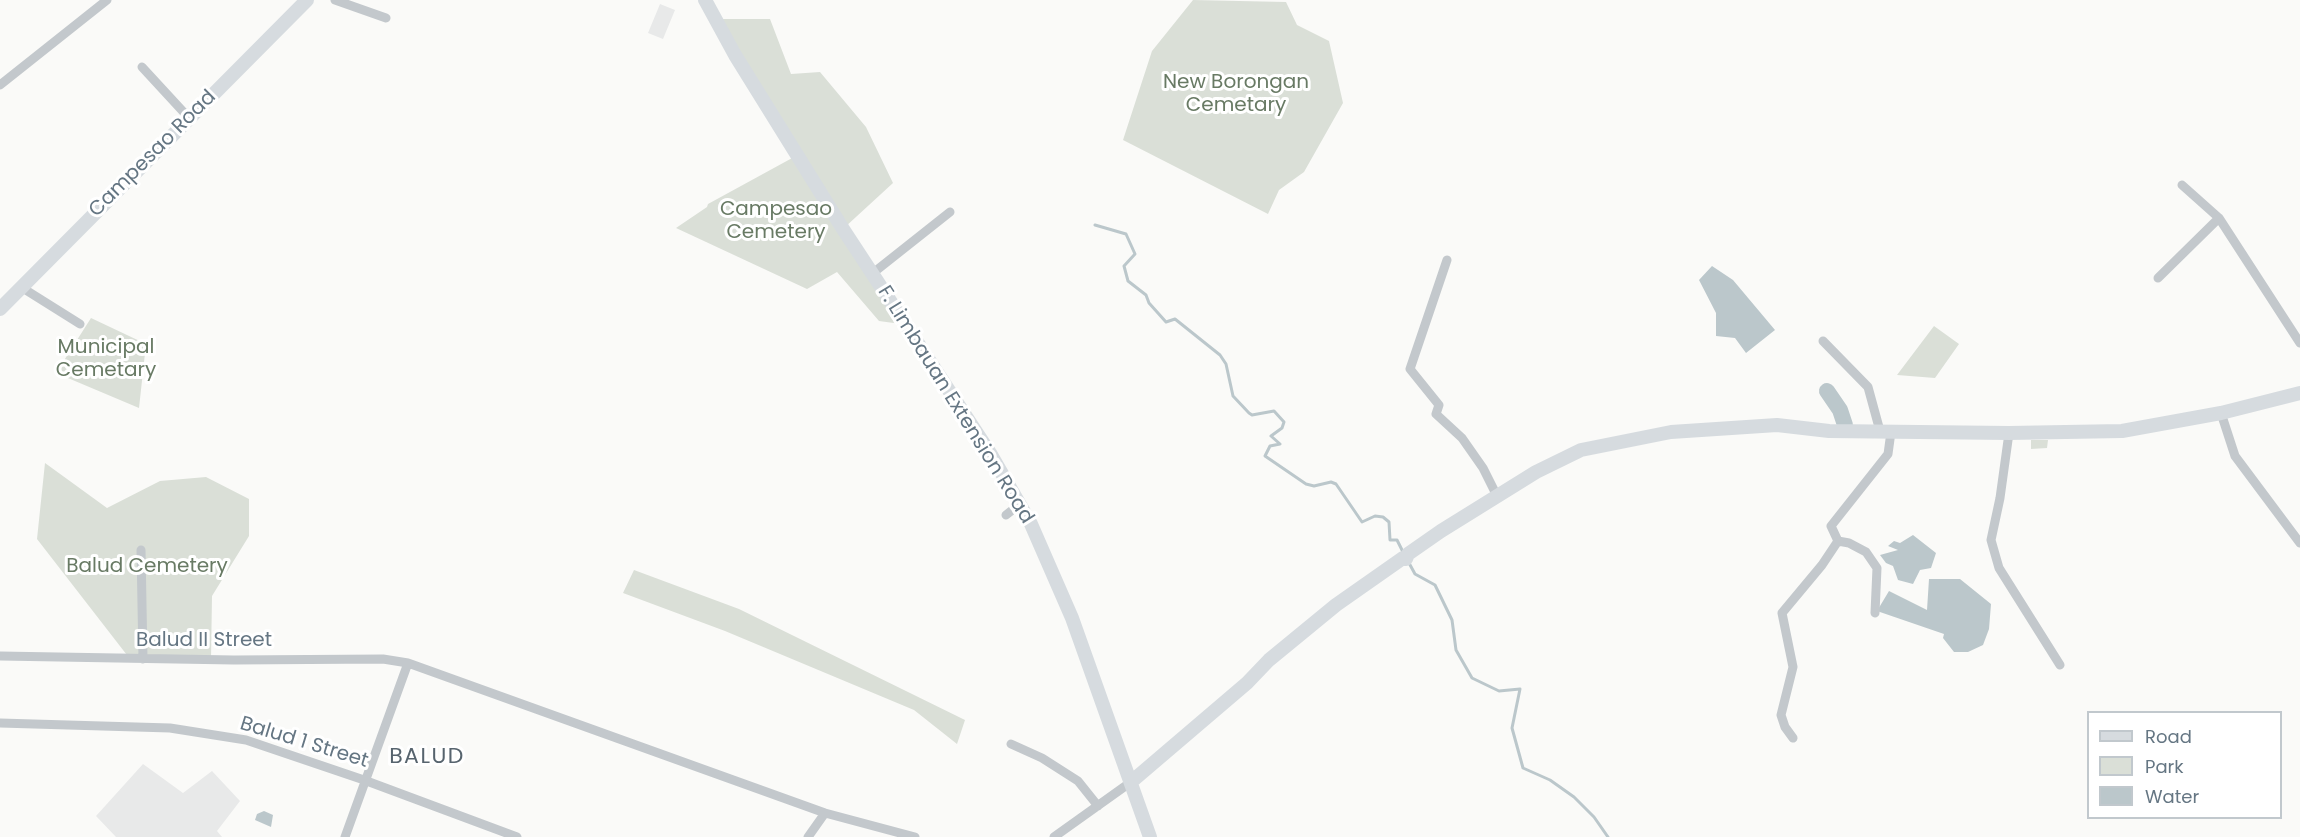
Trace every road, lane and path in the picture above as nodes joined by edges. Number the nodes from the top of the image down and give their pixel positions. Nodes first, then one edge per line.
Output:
1 (107, 0) edge
2 (307, 0) edge
3 (335, 0) edge
4 (705, 0) edge
5 (386, 18) dead end
6 (142, 67) dead end
7 (0, 85) edge
8 (189, 118) junction
9 (2182, 185) dead end
10 (950, 212) dead end
11 (2219, 218) junction
12 (1447, 260) dead end
13 (873, 273) junction
14 (2158, 278) dead end
15 (21, 287) junction
16 (0, 309) edge
17 (80, 324) dead end
18 (1823, 341) dead end
19 (2300, 343) edge
20 (2300, 393) edge
21 (2221, 413) junction
22 (1886, 431) junction
23 (2008, 433) junction
24 (1497, 496) junction
25 (1020, 504) junction
26 (1006, 515) dead end
27 (1838, 541) junction
28 (2300, 543) edge
29 (141, 550) dead end
30 (1875, 613) dead end
31 (0, 657) edge
32 (143, 659) junction
33 (408, 663) junction
34 (2060, 665) dead end
35 (0, 723) edge
36 (1793, 738) dead end
37 (1011, 744) dead end
38 (364, 780) junction
39 (1131, 782) junction
40 (1098, 806) junction
41 (825, 813) junction
42 (345, 837) edge
43 (517, 837) edge
44 (808, 837) edge
45 (915, 837) edge
46 (1054, 837) edge
47 (1150, 837) edge

1 - 7 street
2 - 8 street, Campesao Road
3 - 5 street
4 - 13 street, F. Limbauan Extension Road
6 - 8 street
8 - 15 street, Campesao Road
9 - 11 street
10 - 13 street
11 - 14 street
11 - 19 street
12 - 24 street
13 - 25 street, F. Limbauan Extension Road
15 - 16 street, Campesao Road
15 - 17 street
18 - 22 street
20 - 21 street
21 - 23 street
21 - 28 street
22 - 23 street
22 - 24 street
22 - 27 street
23 - 34 street
24 - 39 street
25 - 26 street
25 - 39 street, F. Limbauan Extension Road
27 - 30 street
27 - 36 street
29 - 32 street
31 - 32 street, Balud II Street
32 - 33 street, Balud II Street
33 - 38 street
33 - 41 street, Balud II Street
35 - 38 street, Balud 1 Street
37 - 40 street
38 - 42 street
38 - 43 street, Balud 1 Street
39 - 40 street
39 - 47 street, F. Limbauan Extension Road
40 - 46 street
41 - 44 street
41 - 45 street, Balud II Street

